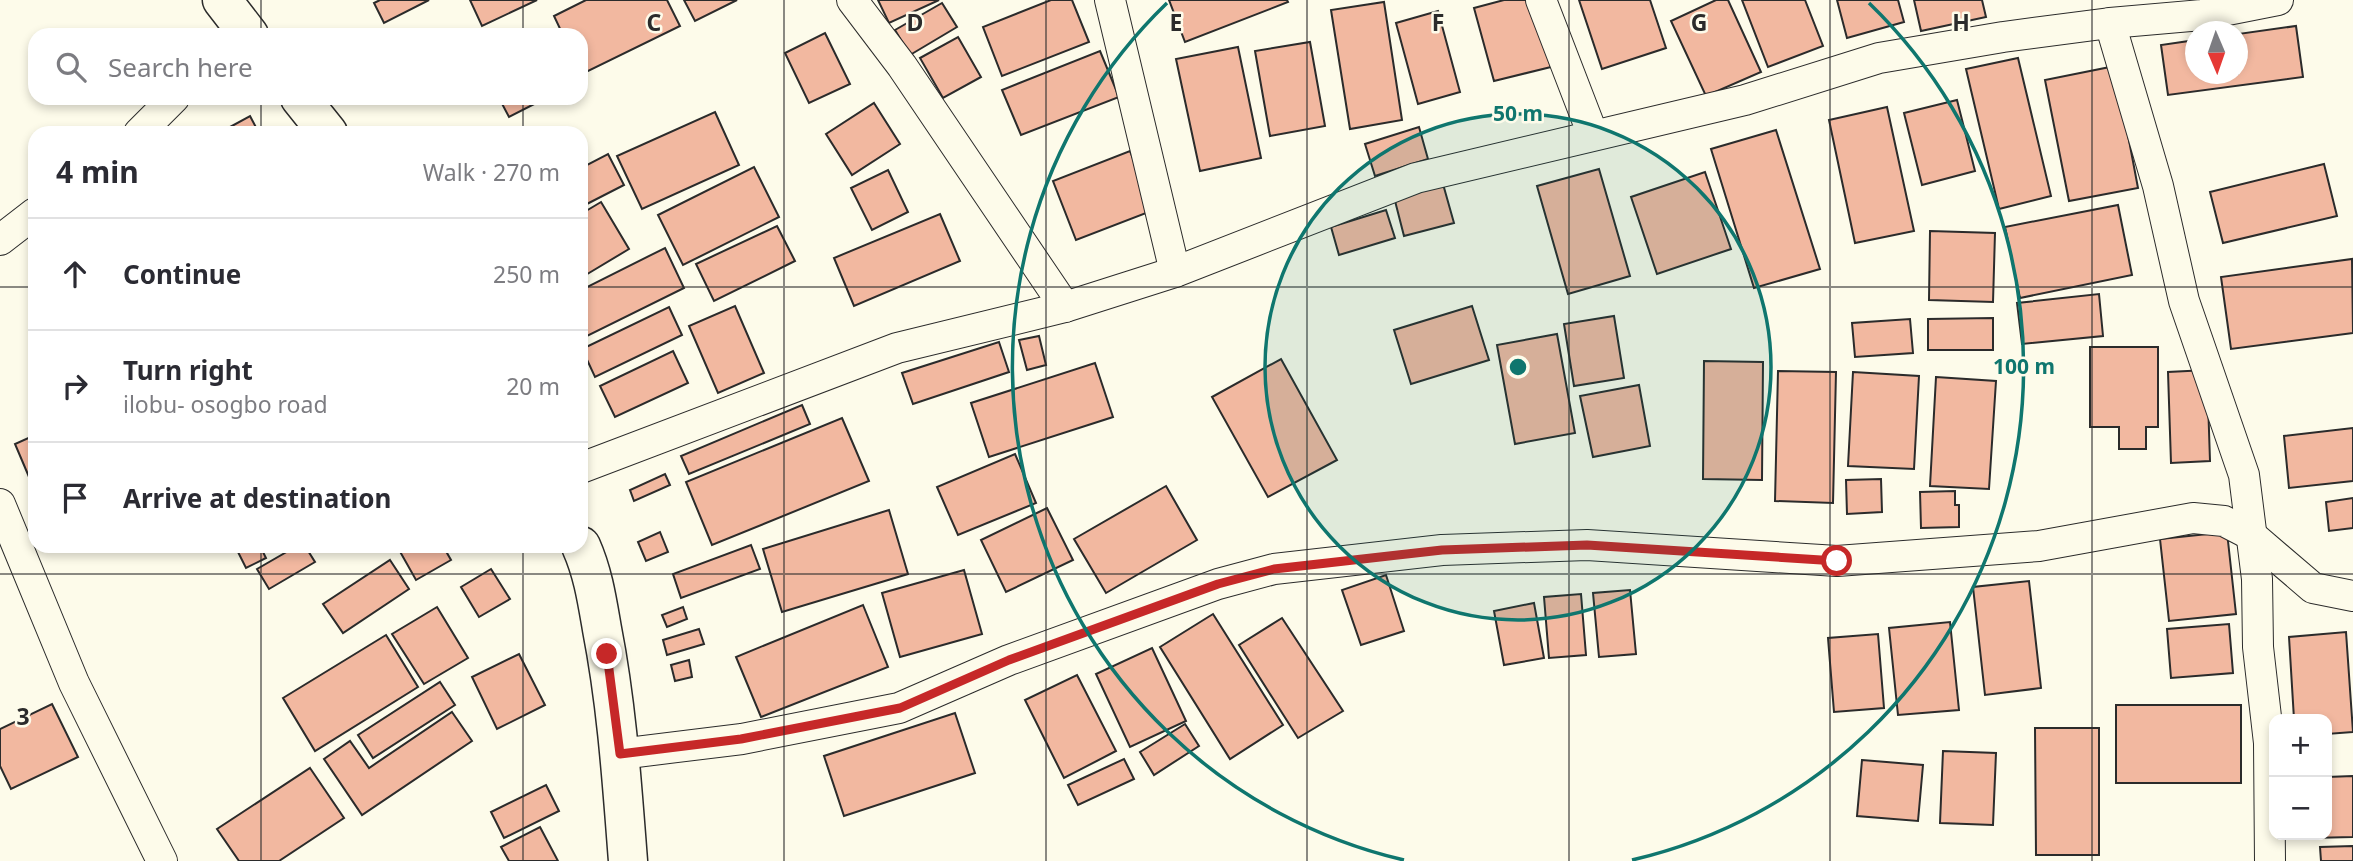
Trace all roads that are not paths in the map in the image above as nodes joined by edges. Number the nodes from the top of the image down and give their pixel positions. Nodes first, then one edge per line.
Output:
1 (852, 0) edge
2 (1110, 0) edge
3 (1541, 0) edge
4 (2278, 0) edge
5 (2110, 23) junction
6 (167, 105) edge
7 (306, 105) edge
8 (146, 126) edge
9 (322, 126) edge
10 (1592, 135) junction
11 (28, 218) edge
12 (0, 240) edge
13 (1175, 272) junction
14 (1065, 307) junction
15 (588, 465) edge
16 (0, 505) edge
17 (2251, 535) junction
18 (583, 553) edge
19 (2353, 596) edge
20 (620, 754) junction
21 (627, 860) edge
22 (162, 861) edge
23 (2270, 861) edge

1 - 14 street
2 - 13 street
3 - 10 street
4 - 5 street
5 - 10 street
5 - 17 street
6 - 8 street
7 - 9 main road
10 - 13 street
11 - 12 street
13 - 14 street
14 - 15 street
16 - 22 street
17 - 19 street
17 - 20 street
17 - 23 street
18 - 20 main road
20 - 21 main road

